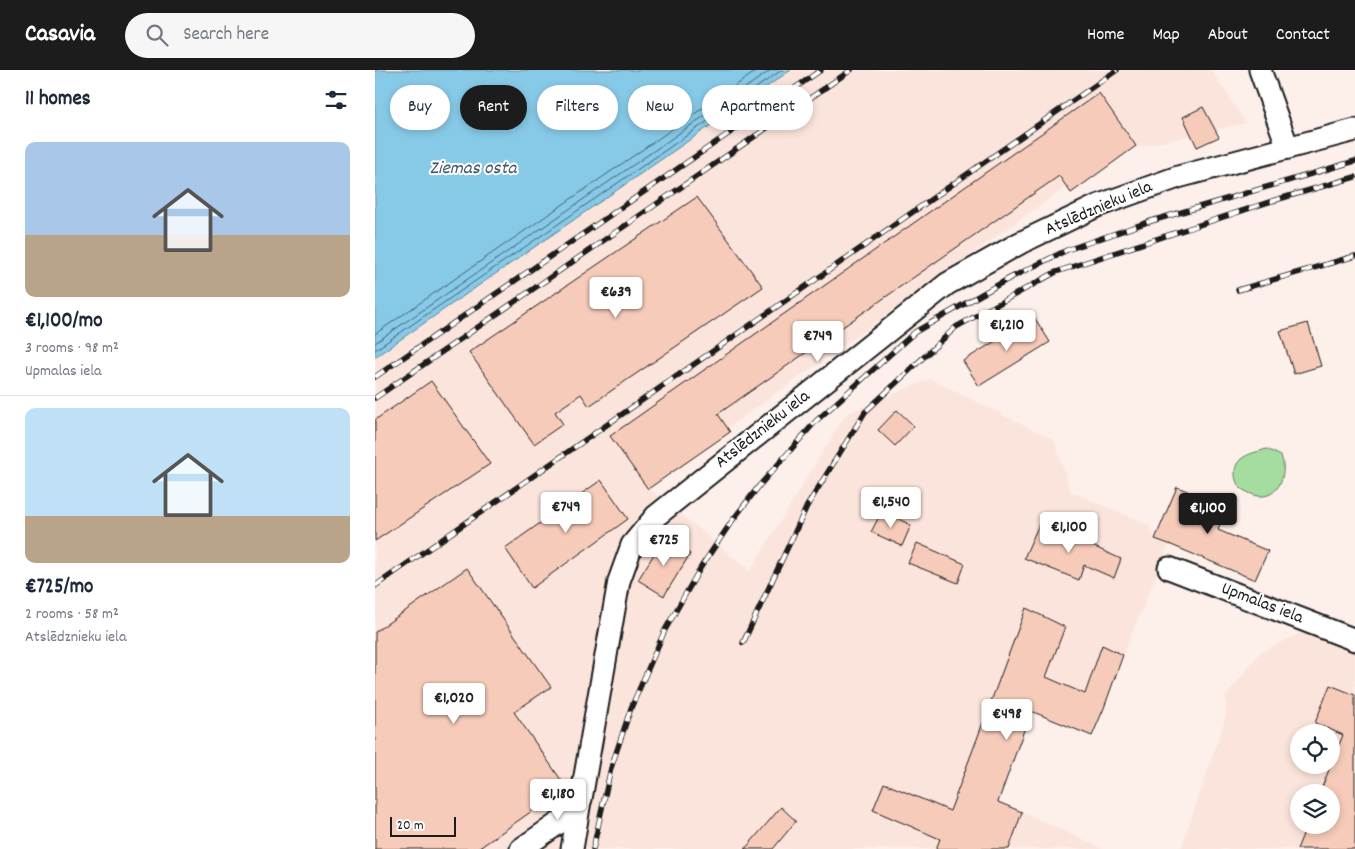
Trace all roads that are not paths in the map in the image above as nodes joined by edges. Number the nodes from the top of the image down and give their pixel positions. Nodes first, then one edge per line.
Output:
1 (1260, 70) edge
2 (1355, 130) edge
3 (1287, 148) junction
4 (1169, 568) dead end
5 (1355, 640) edge
6 (581, 799) junction
7 (521, 849) edge
8 (572, 849) edge

1 - 3 street
2 - 3 street, Atslēdznieku iela
3 - 6 street, Atslēdznieku iela
4 - 5 street, Upmalas iela
6 - 7 street
6 - 8 street, Atslēdznieku iela

